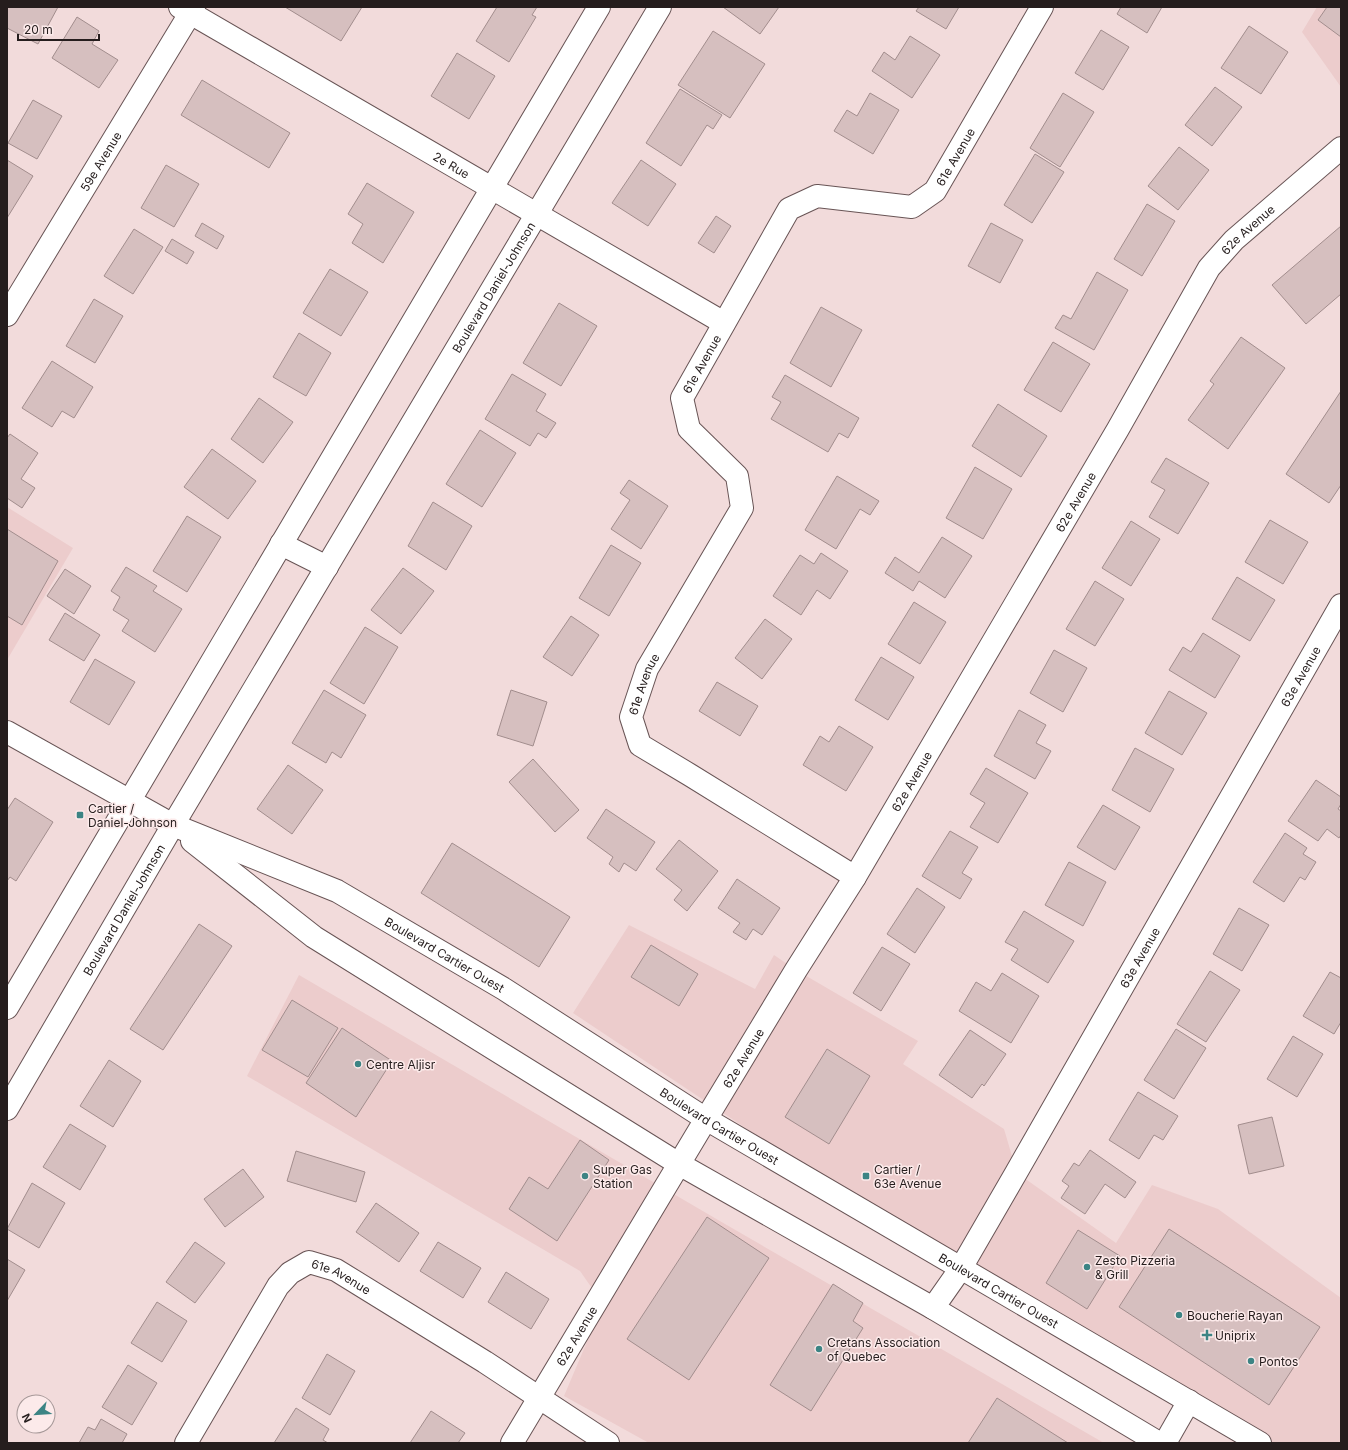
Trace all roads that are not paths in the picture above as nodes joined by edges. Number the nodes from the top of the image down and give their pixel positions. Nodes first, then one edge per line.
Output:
1 (599, 7) edge
2 (660, 7) edge
3 (1042, 7) edge
4 (188, 9) edge
5 (1341, 148) edge
6 (492, 188) junction
7 (537, 214) junction
8 (7, 315) edge
9 (724, 323) junction
10 (281, 544) junction
11 (326, 567) junction
12 (1341, 605) edge
13 (7, 732) edge
14 (129, 801) junction
15 (172, 825) junction
16 (855, 876) junction
17 (7, 1008) edge
18 (7, 1109) edge
19 (706, 1119) junction
20 (679, 1164) junction
21 (961, 1268) junction
22 (933, 1308) junction
23 (539, 1398) junction
24 (1189, 1402) junction
25 (186, 1443) edge
26 (512, 1443) edge
27 (608, 1443) edge
28 (1159, 1443) edge
29 (1165, 1443) edge
30 (1260, 1443) edge

1 - 6 street
2 - 7 street, Boulevard Daniel-Johnson
3 - 9 street, 61e Avenue
4 - 6 street, 2e Rue
4 - 8 street, 59e Avenue
5 - 16 street, 62e Avenue
6 - 7 street, 2e Rue
6 - 10 street
7 - 9 street, 2e Rue
7 - 11 street, Boulevard Daniel-Johnson
9 - 16 street, 61e Avenue
10 - 11 street
10 - 14 street
11 - 15 street, Boulevard Daniel-Johnson
12 - 21 street, 63e Avenue
13 - 14 street, Boulevard Cartier Ouest
14 - 15 street, Boulevard Cartier Ouest
14 - 17 street
15 - 18 street, Boulevard Daniel-Johnson
15 - 19 street, Boulevard Cartier Ouest
15 - 20 street, Boulevard Cartier Ouest
16 - 19 street, 62e Avenue
19 - 20 street, 62e Avenue
19 - 21 street, Boulevard Cartier Ouest
20 - 22 street, Boulevard Cartier Ouest
20 - 23 street, 62e Avenue
21 - 22 street, 63e Avenue
21 - 24 street, Boulevard Cartier Ouest
22 - 28 street, Boulevard Cartier Ouest
23 - 25 street, 61e Avenue
23 - 26 street, 62e Avenue
23 - 27 street
24 - 29 street
24 - 30 street, Boulevard Cartier Ouest

